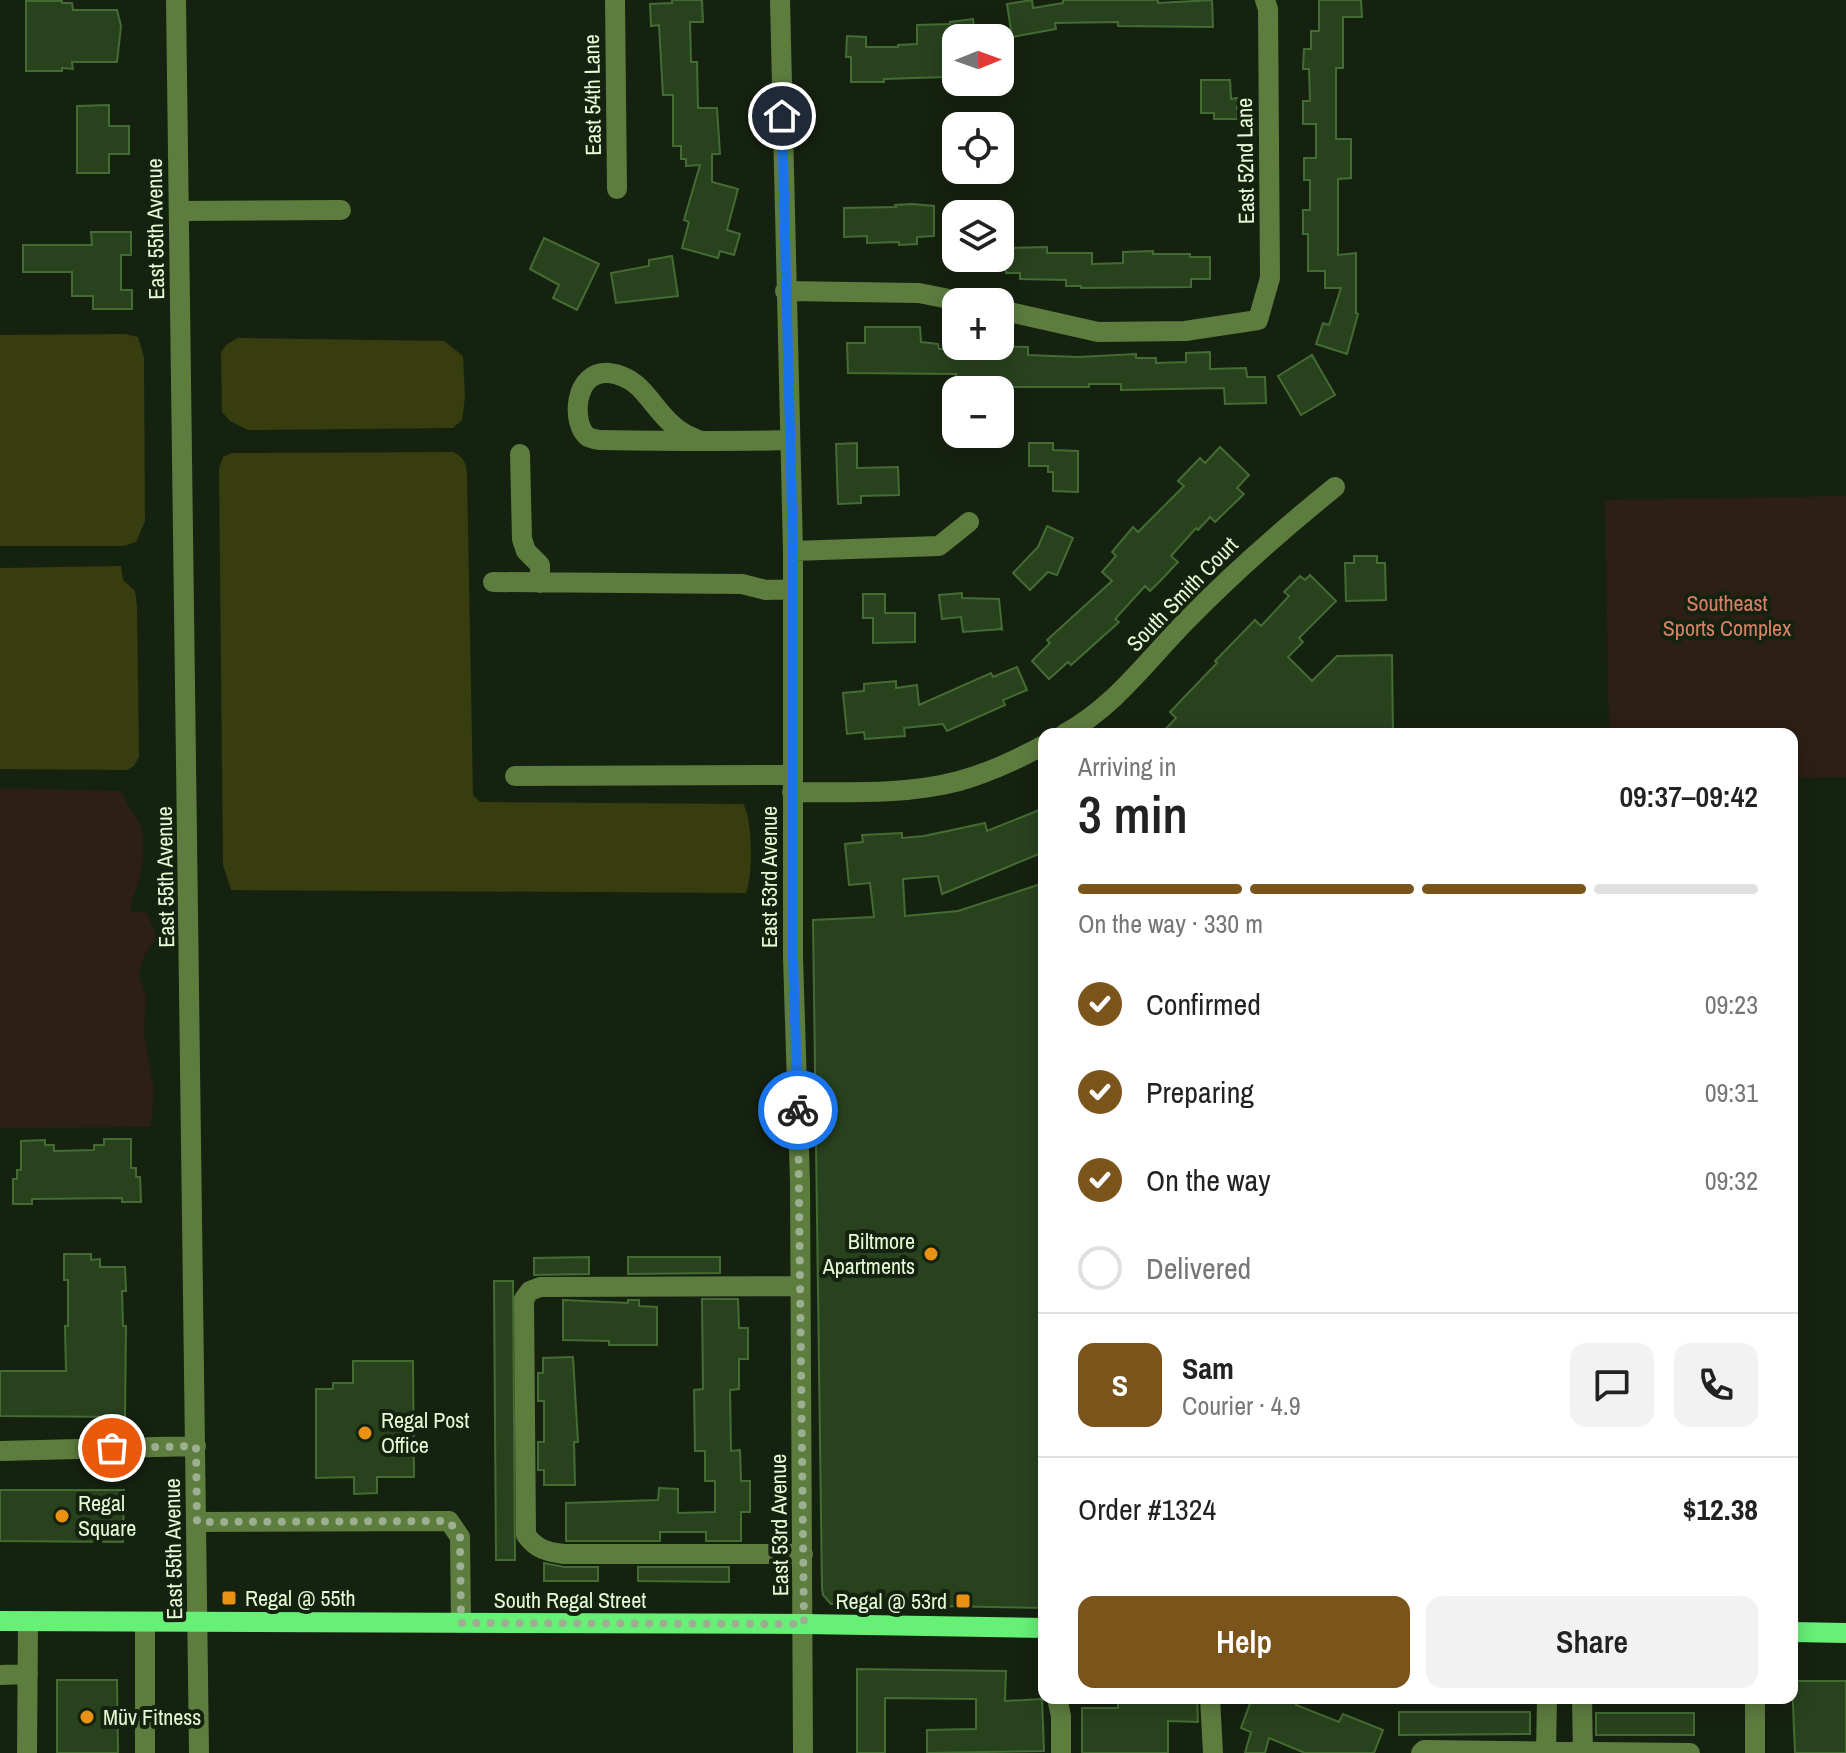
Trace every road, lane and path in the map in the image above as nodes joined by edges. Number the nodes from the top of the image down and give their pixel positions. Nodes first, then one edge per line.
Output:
1 (176, 0) edge
2 (615, 0) edge
3 (780, 0) edge
4 (1265, 0) edge
5 (617, 189) dead end
6 (341, 210) dead end
7 (179, 211) junction
8 (785, 291) junction
9 (942, 298) edge
10 (1014, 313) edge
11 (790, 440) junction
12 (701, 441) junction
13 (520, 454) dead end
14 (1335, 487) dead end
15 (969, 522) dead end
16 (793, 551) junction
17 (493, 582) dead end
18 (540, 583) junction
19 (793, 589) junction
20 (1076, 728) edge
21 (1038, 748) edge
22 (515, 776) dead end
23 (792, 784) junction
24 (800, 1286) junction
25 (196, 1446) junction
26 (0, 1451) edge
27 (197, 1522) junction
28 (803, 1554) junction
29 (0, 1621) edge
30 (28, 1621) junction
31 (145, 1622) junction
32 (198, 1623) junction
33 (461, 1623) junction
34 (804, 1624) junction
35 (1038, 1628) edge
36 (1798, 1632) edge
37 (1846, 1633) edge
38 (28, 1674) junction
39 (0, 1675) edge
40 (1058, 1704) edge
41 (1210, 1704) edge
42 (1547, 1704) edge
43 (1582, 1704) edge
44 (1755, 1704) edge
45 (1546, 1752) edge
46 (1582, 1752) edge
47 (27, 1753) edge
48 (145, 1753) edge
49 (199, 1753) edge
50 (803, 1753) edge
51 (1061, 1753) edge
52 (1213, 1753) edge
53 (1421, 1753) edge
54 (1690, 1753) edge
55 (1755, 1753) edge

1 - 7 street, East 55th Avenue
2 - 5 street, East 54th Lane
3 - 8 street, East 53rd Avenue
4 - 10 street, East 52nd Lane
6 - 7 street
7 - 25 street, East 55th Avenue
8 - 9 street
8 - 11 street, East 53rd Avenue
11 - 12 street
11 - 16 street, East 53rd Avenue
12 - 12 street
13 - 18 street
14 - 20 street, South Smith Court
15 - 16 street
16 - 19 street, East 53rd Avenue
17 - 18 street
18 - 19 street
19 - 23 street, East 53rd Avenue
21 - 23 street
22 - 23 street
23 - 24 street, East 53rd Avenue
24 - 28 street, East 53rd Avenue
24 - 28 street
25 - 26 street
25 - 27 street, East 55th Avenue
27 - 32 street, East 55th Avenue
27 - 33 street
28 - 34 street, East 53rd Avenue
29 - 30 main road, South Regal Street
30 - 31 main road, South Regal Street
30 - 38 street
31 - 32 main road, South Regal Street
31 - 48 street
32 - 33 main road, South Regal Street
32 - 49 street, East 55th Avenue
33 - 34 main road, South Regal Street
34 - 35 main road, South Regal Street
34 - 50 street, East 53rd Avenue
36 - 37 main road
38 - 39 street
38 - 47 street
40 - 51 street
41 - 52 street
42 - 45 street
43 - 46 street
44 - 55 street
45 - 46 street
45 - 53 street
46 - 54 street

